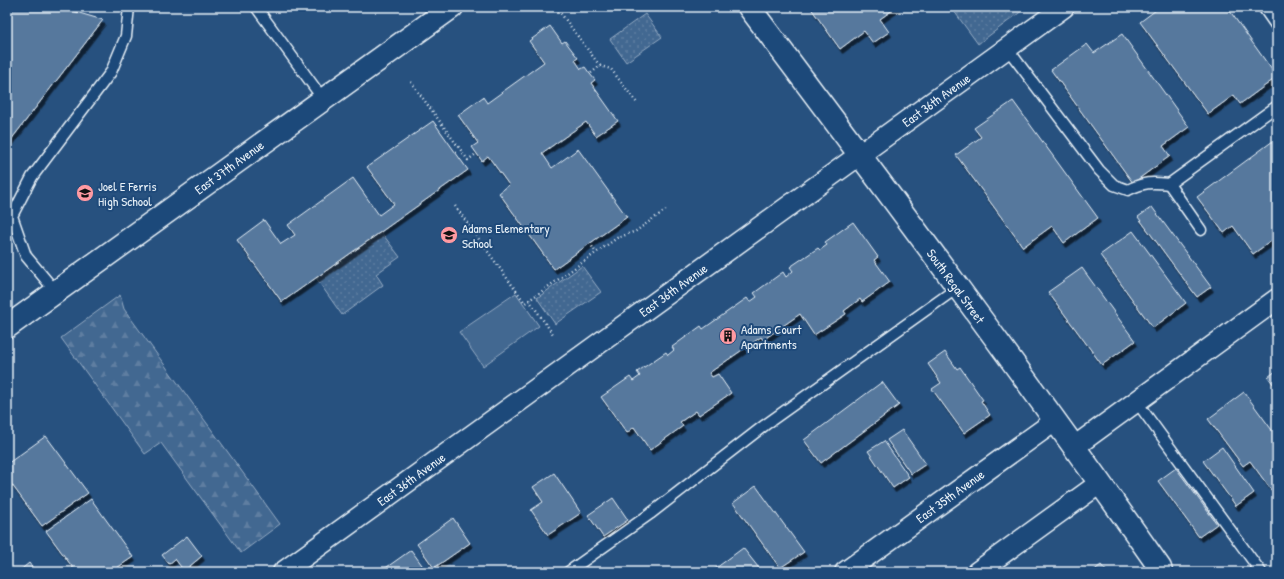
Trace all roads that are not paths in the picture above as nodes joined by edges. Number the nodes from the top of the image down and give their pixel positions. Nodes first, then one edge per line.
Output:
1 (129, 7) edge
2 (256, 7) edge
3 (452, 7) edge
4 (749, 7) edge
5 (1064, 7) edge
6 (1263, 7) edge
7 (1277, 27) edge
8 (1007, 48) junction
9 (324, 99) junction
10 (1277, 106) edge
11 (860, 155) junction
12 (1169, 184) junction
13 (1201, 230) dead end
14 (957, 288) junction
15 (56, 292) junction
16 (1277, 298) edge
17 (7, 327) edge
18 (1136, 401) junction
19 (1055, 421) junction
20 (1074, 447) junction
21 (1100, 483) junction
22 (1162, 571) edge
23 (283, 572) edge
24 (568, 572) edge
25 (845, 572) edge
26 (977, 572) edge
27 (1261, 572) edge

1 - 15 lane
2 - 9 lane
3 - 9 main road, East 37th Avenue
4 - 11 main road, South Regal Street
5 - 8 street, East 36th Avenue
6 - 7 lane
8 - 11 street, East 36th Avenue
8 - 12 lane
9 - 15 main road, East 37th Avenue
10 - 12 lane
11 - 14 main road, South Regal Street
11 - 23 street, East 36th Avenue
12 - 13 lane
14 - 19 main road, South Regal Street
14 - 24 lane
15 - 17 main road, East 37th Avenue
16 - 18 street
18 - 20 street
18 - 27 lane
19 - 20 main road, South Regal Street
19 - 25 street, East 35th Avenue
20 - 21 main road, South Regal Street
21 - 22 main road, South Regal Street
21 - 26 street

